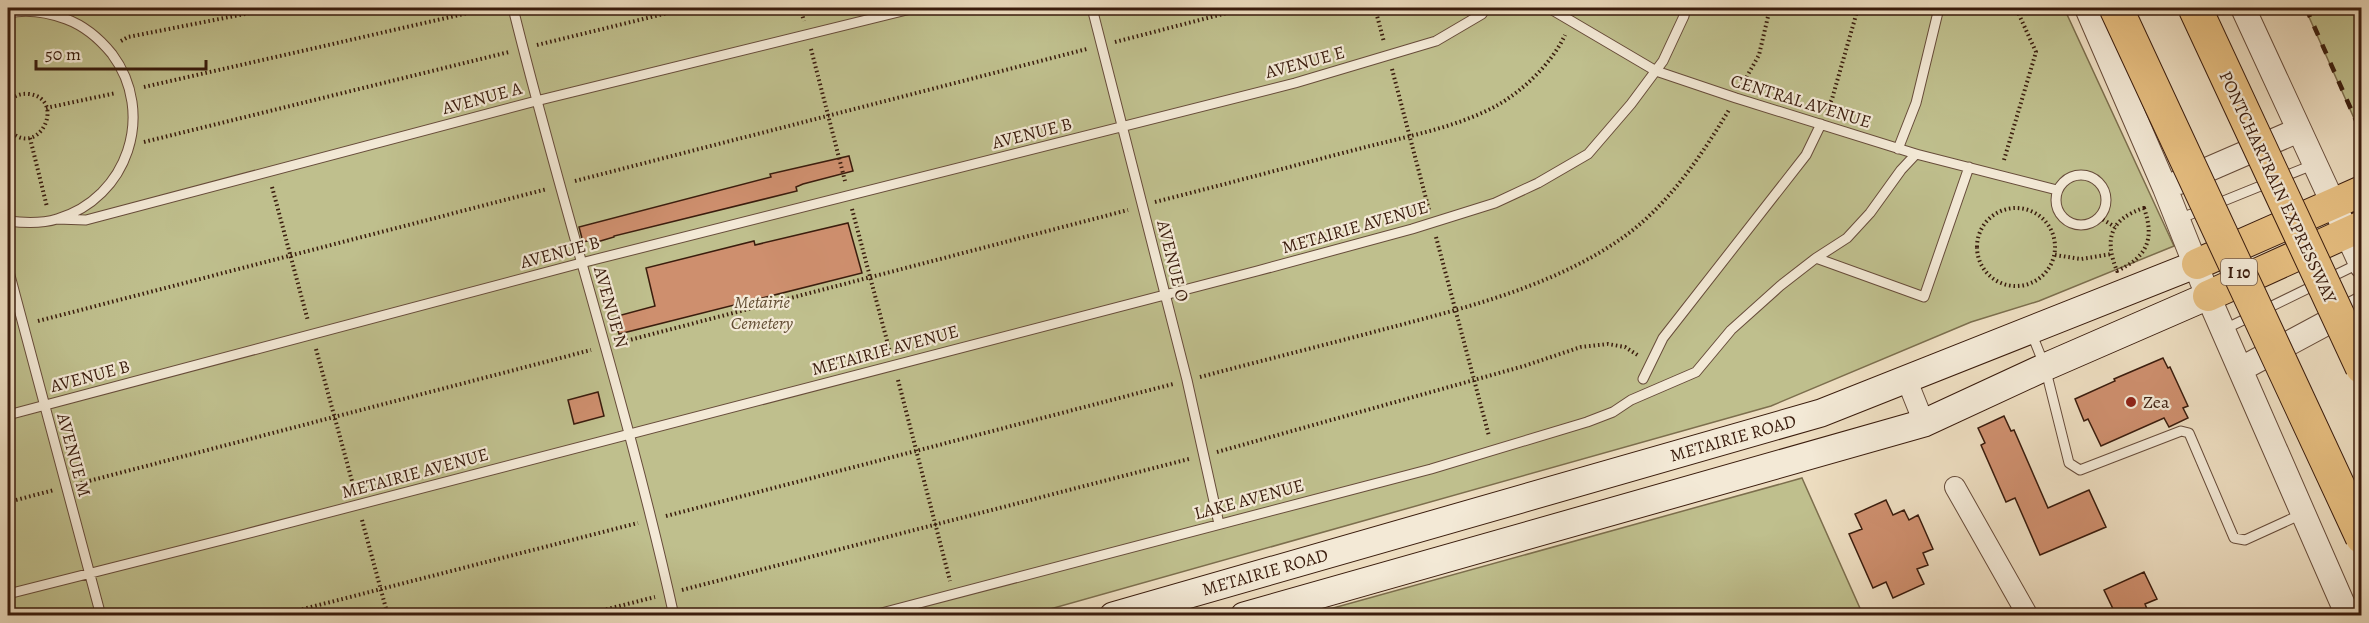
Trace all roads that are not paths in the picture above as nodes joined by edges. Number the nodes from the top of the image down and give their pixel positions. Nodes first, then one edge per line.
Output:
1 (513, 8) edge
2 (915, 8) edge
3 (1092, 8) edge
4 (1486, 8) edge
5 (1550, 8) edge
6 (1686, 8) edge
7 (1939, 8) edge
8 (2086, 8) edge
9 (2116, 8) edge
10 (2195, 8) edge
11 (2243, 8) edge
12 (57, 11) edge
13 (8, 13) edge
14 (1656, 71) junction
15 (536, 101) junction
16 (1821, 123) junction
17 (1123, 127) junction
18 (2299, 130) junction
19 (1898, 149) junction
20 (1916, 154) junction
21 (2315, 164) junction
22 (1970, 167) junction
23 (2165, 188) junction
24 (2057, 190) junction
25 (2361, 191) edge
26 (2334, 206) junction
27 (2179, 219) junction
28 (54, 220) junction
29 (8, 221) edge
30 (2354, 230) edge
31 (1816, 258) junction
32 (581, 263) junction
33 (2197, 264) junction
34 (2361, 264) edge
35 (8, 268) edge
36 (1164, 294) junction
37 (2361, 304) edge
38 (2218, 312) junction
39 (2031, 329) junction
40 (2045, 367) junction
41 (2361, 367) edge
42 (2241, 369) junction
43 (1906, 378) junction
44 (1643, 380) dead end
45 (44, 406) junction
46 (8, 415) edge
47 (1924, 423) junction
48 (629, 435) junction
49 (1955, 487) dead end
50 (2304, 513) junction
51 (1219, 524) junction
52 (2361, 537) edge
53 (89, 573) junction
54 (8, 594) edge
55 (101, 615) edge
56 (674, 615) edge
57 (870, 615) edge
58 (1113, 615) edge
59 (1244, 615) edge
60 (2028, 615) edge
61 (2348, 615) edge

1 - 15 lane, AVENUE N
2 - 15 lane, AVENUE A
3 - 17 lane, AVENUE O
4 - 17 lane, AVENUE E
5 - 14 lane, CENTRAL AVENUE
6 - 14 lane, METAIRIE AVENUE
7 - 19 lane
8 - 23 street
9 - 52 highway, I 10, bridge
10 - 41 highway, PONTCHARTRAIN EXPRESSWAY, bridge
11 - 18 street
12 - 13 lane
12 - 28 lane
14 - 16 lane, CENTRAL AVENUE
14 - 36 lane, METAIRIE AVENUE
15 - 28 lane, AVENUE A
15 - 32 lane, AVENUE N
16 - 19 lane, CENTRAL AVENUE
16 - 44 lane
17 - 32 lane, AVENUE B
17 - 36 lane, AVENUE O
18 - 21 street
18 - 23 street
19 - 20 lane, CENTRAL AVENUE
20 - 22 lane, CENTRAL AVENUE
20 - 31 lane, LAKE AVENUE
21 - 26 street
21 - 27 lane
22 - 24 lane, CENTRAL AVENUE
22 - 31 lane
23 - 27 street
24 - 24 lane
25 - 26 main road, METAIRIE ROAD
26 - 30 street
26 - 33 main road, METAIRIE ROAD
27 - 33 street
28 - 29 lane
30 - 34 street
30 - 38 main road, METAIRIE ROAD
31 - 51 lane, LAKE AVENUE
32 - 45 lane, AVENUE B
32 - 48 lane, AVENUE N
33 - 38 street
33 - 39 main road, METAIRIE ROAD
34 - 38 lane
35 - 45 lane, AVENUE M
36 - 48 lane, METAIRIE AVENUE
36 - 51 lane, AVENUE O
37 - 42 street
38 - 40 main road, METAIRIE ROAD
38 - 42 street
39 - 40 lane
39 - 43 main road, METAIRIE ROAD
40 - 47 main road, METAIRIE ROAD
40 - 50 lane
42 - 50 street
43 - 47 street
43 - 58 main road, METAIRIE ROAD
45 - 46 lane, AVENUE B
45 - 53 lane, AVENUE M
47 - 59 main road, METAIRIE ROAD
48 - 53 lane, METAIRIE AVENUE
48 - 56 lane, AVENUE N
49 - 60 street
50 - 61 street
51 - 57 lane, LAKE AVENUE
53 - 54 lane, METAIRIE AVENUE
53 - 55 lane, AVENUE M

